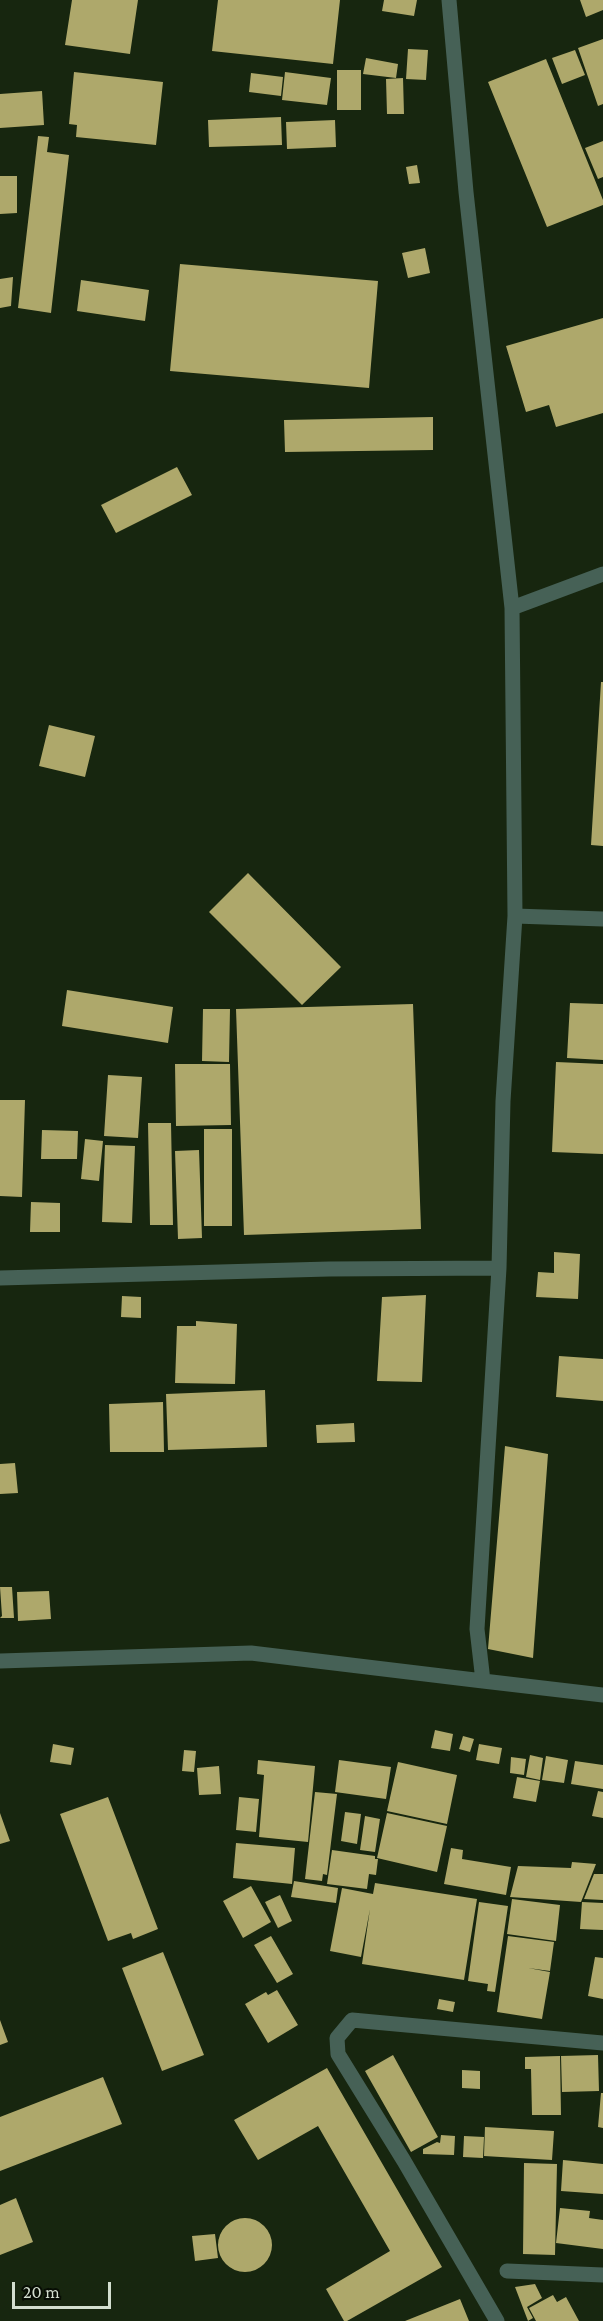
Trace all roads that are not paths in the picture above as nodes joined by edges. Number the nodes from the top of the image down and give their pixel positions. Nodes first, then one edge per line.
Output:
1 (449, 0) edge
2 (603, 574) edge
3 (512, 608) junction
4 (515, 916) junction
5 (603, 919) edge
6 (499, 1268) junction
7 (0, 1278) edge
8 (0, 1662) edge
9 (483, 1681) junction
10 (603, 1695) edge
11 (603, 2043) edge
12 (507, 2271) dead end
13 (603, 2275) edge
14 (497, 2321) edge

1 - 3 street
2 - 3 street
3 - 4 street
4 - 5 street
4 - 6 street
6 - 7 street
6 - 9 street
8 - 9 street
9 - 10 street
11 - 14 street
12 - 13 street

